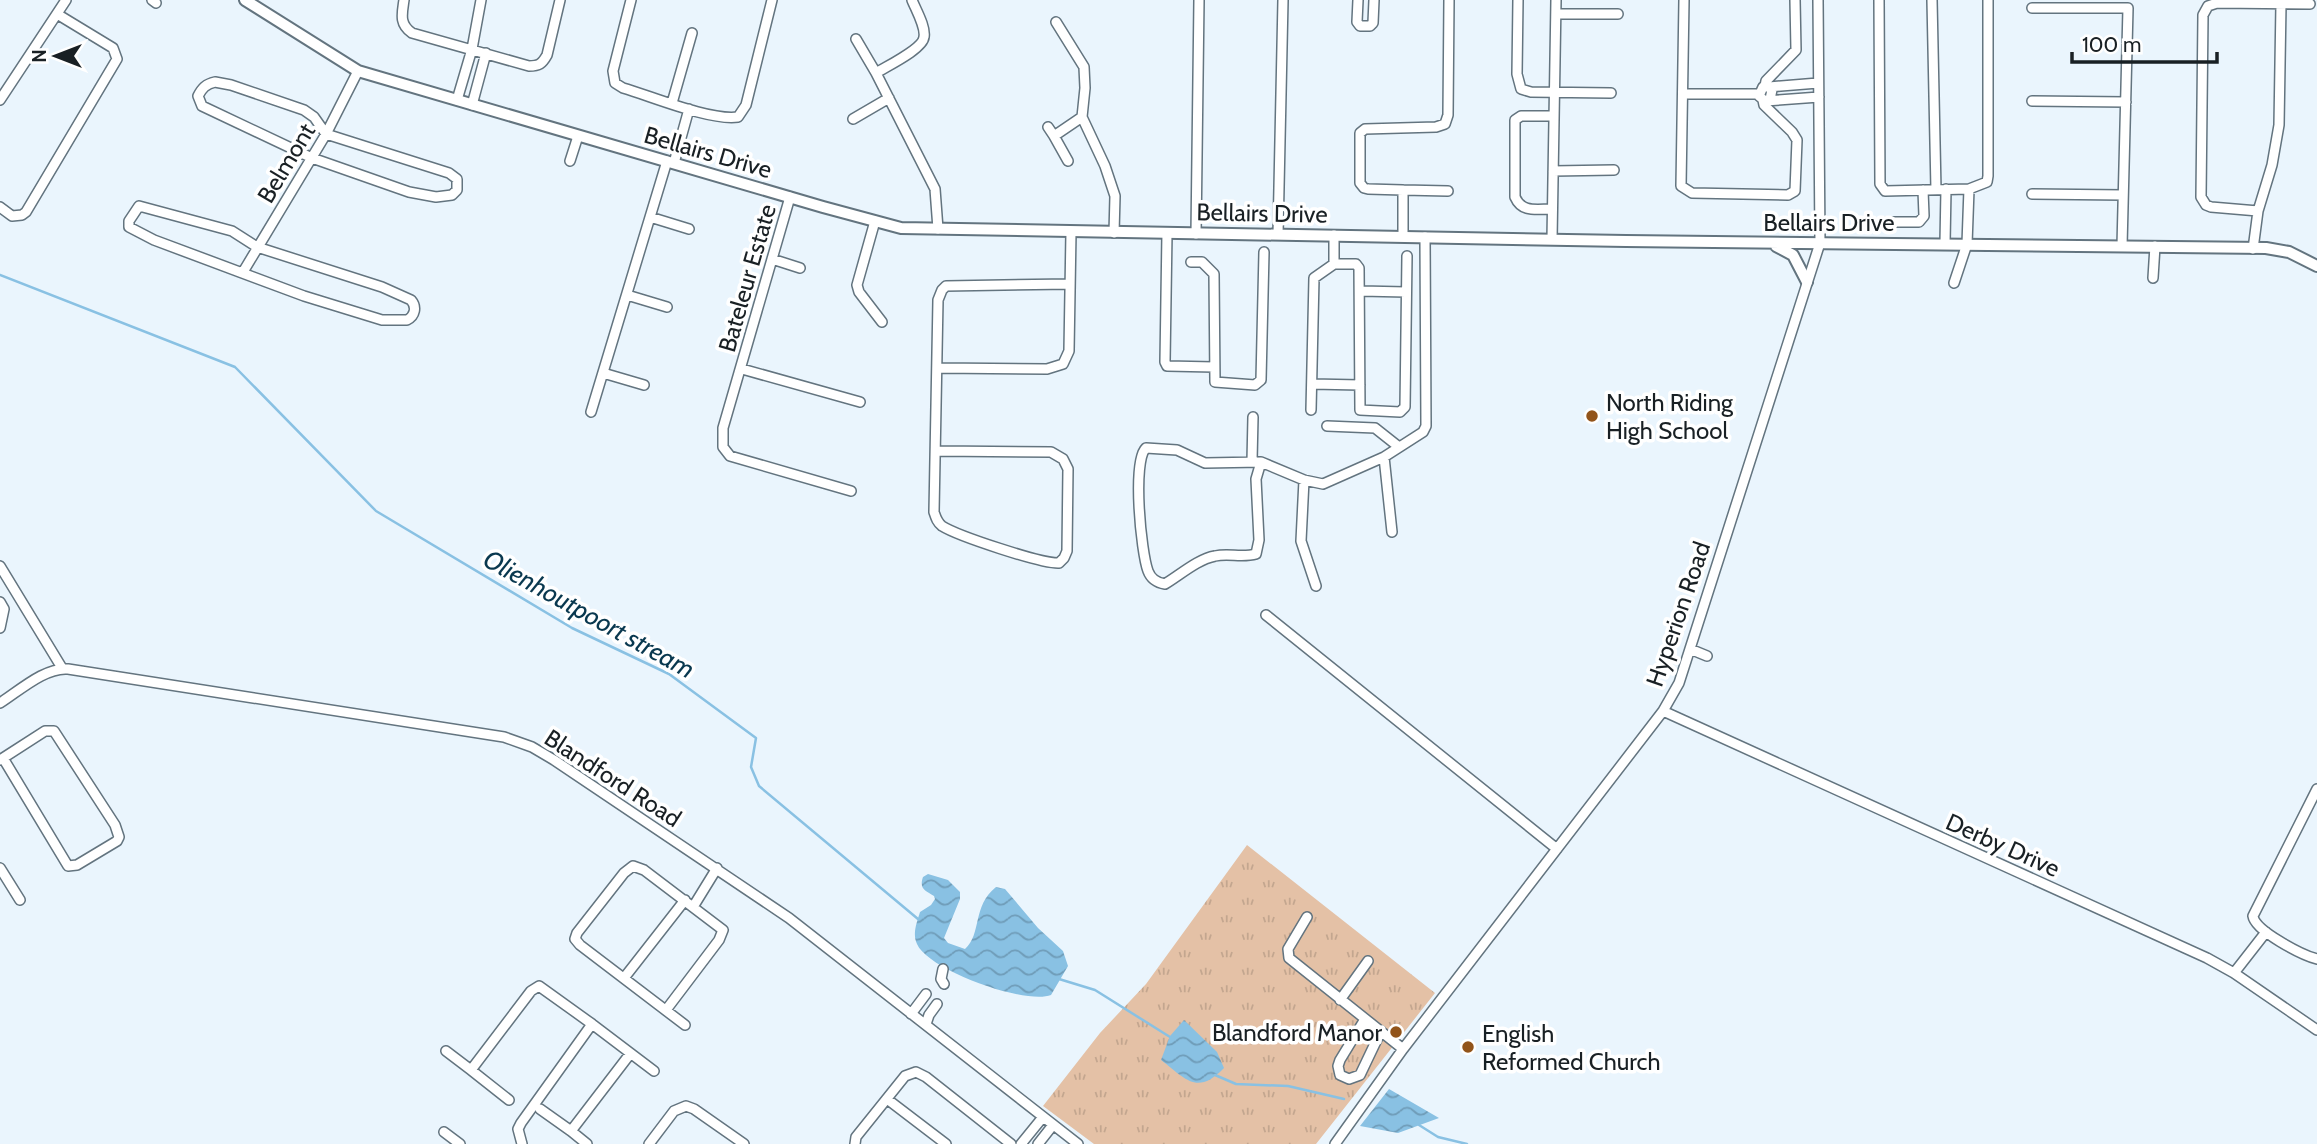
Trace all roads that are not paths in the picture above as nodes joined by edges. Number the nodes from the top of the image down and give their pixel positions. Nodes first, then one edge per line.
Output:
1 (66, 0) edge
2 (245, 0) edge
3 (404, 0) edge
4 (481, 0) edge
5 (559, 0) edge
6 (631, 0) edge
7 (772, 0) edge
8 (1199, 0) edge
9 (1283, 0) edge
10 (1358, 0) edge
11 (1374, 0) edge
12 (1448, 0) edge
13 (1518, 0) edge
14 (1556, 0) edge
15 (1684, 0) edge
16 (1795, 0) edge
17 (1818, 0) edge
18 (1879, 0) edge
19 (1932, 0) edge
20 (1988, 0) edge
21 (912, 1) edge
22 (2281, 4) junction
23 (2310, 4) dead end
24 (2032, 8) dead end
25 (57, 14) junction
26 (1556, 14) junction
27 (1618, 14) dead end
28 (1056, 22) dead end
29 (692, 33) dead end
30 (856, 39) dead end
31 (472, 49) junction
32 (486, 53) junction
33 (358, 71) junction
34 (876, 73) junction
35 (1818, 83) junction
36 (1554, 93) junction
37 (1611, 93) dead end
38 (1765, 93) junction
39 (1683, 94) junction
40 (1819, 97) junction
41 (889, 98) junction
42 (0, 100) edge
43 (457, 100) junction
44 (2032, 102) dead end
45 (2126, 102) junction
46 (672, 103) junction
47 (472, 105) junction
48 (689, 109) junction
49 (1553, 116) junction
50 (1082, 117) junction
51 (853, 118) dead end
52 (1048, 127) dead end
53 (326, 134) junction
54 (578, 136) junction
55 (1054, 136) junction
56 (312, 158) junction
57 (570, 161) dead end
58 (1068, 161) dead end
59 (671, 162) junction
60 (1614, 170) dead end
61 (1553, 171) junction
62 (1969, 189) junction
63 (1403, 190) junction
64 (1923, 190) junction
65 (1941, 190) junction
66 (1448, 191) dead end
67 (2032, 194) dead end
68 (2123, 195) junction
69 (790, 197) junction
70 (0, 207) edge
71 (1552, 209) junction
72 (2258, 211) junction
73 (650, 217) junction
74 (875, 221) junction
75 (1883, 222) dead end
76 (689, 229) dead end
77 (939, 229) junction
78 (1071, 232) junction
79 (1114, 233) junction
80 (1167, 233) junction
81 (1196, 234) junction
82 (1278, 234) junction
83 (1334, 235) junction
84 (1403, 236) junction
85 (1426, 237) junction
86 (1552, 239) junction
87 (1769, 243) junction
88 (1820, 243) junction
89 (1945, 243) junction
90 (1967, 244) junction
91 (2122, 246) junction
92 (2155, 246) junction
93 (257, 247) junction
94 (2253, 249) junction
95 (1264, 251) dead end
96 (1407, 256) dead end
97 (772, 259) junction
98 (1191, 262) dead end
99 (1334, 264) junction
100 (2317, 266) edge
101 (800, 268) dead end
102 (243, 272) junction
103 (2153, 278) dead end
104 (1807, 282) junction
105 (1954, 283) dead end
106 (1070, 284) junction
107 (1361, 291) junction
108 (1406, 292) junction
109 (627, 295) junction
110 (667, 307) dead end
111 (882, 322) dead end
112 (1213, 367) junction
113 (937, 368) junction
114 (742, 369) junction
115 (603, 373) junction
116 (1312, 384) junction
117 (644, 385) dead end
118 (1360, 385) junction
119 (860, 402) dead end
120 (1311, 411) dead end
121 (591, 412) dead end
122 (1253, 417) dead end
123 (1327, 426) dead end
124 (1399, 447) junction
125 (937, 451) junction
126 (1384, 457) junction
127 (1256, 462) junction
128 (1304, 480) junction
129 (851, 491) dead end
130 (1392, 532) dead end
131 (0, 566) edge
132 (1316, 586) dead end
133 (0, 602) edge
134 (1266, 615) dead end
135 (0, 628) edge
136 (1690, 649) junction
137 (1707, 656) dead end
138 (62, 668) junction
139 (0, 703) edge
140 (1663, 711) junction
141 (1, 759) edge
142 (2317, 789) edge
143 (1557, 849) junction
144 (0, 868) edge
145 (717, 868) junction
146 (20, 900) dead end
147 (689, 903) junction
148 (1307, 917) dead end
149 (2266, 932) junction
150 (2317, 959) edge
151 (1368, 961) dead end
152 (943, 968) dead end
153 (2235, 973) junction
154 (624, 978) junction
155 (944, 984) dead end
156 (926, 994) dead end
157 (1340, 1000) junction
158 (937, 1004) dead end
159 (666, 1010) junction
160 (911, 1014) junction
161 (1365, 1019) junction
162 (592, 1024) junction
163 (926, 1024) junction
164 (685, 1025) dead end
165 (2317, 1030) edge
166 (1381, 1031) junction
167 (1403, 1049) junction
168 (446, 1051) dead end
169 (630, 1054) junction
170 (471, 1070) junction
171 (654, 1071) dead end
172 (887, 1099) junction
173 (509, 1100) dead end
174 (540, 1110) dead end
175 (1043, 1117) junction
176 (1053, 1125) junction
177 (571, 1131) junction
178 (444, 1132) dead end
179 (460, 1144) edge
180 (522, 1144) edge
181 (587, 1144) edge
182 (649, 1144) edge
183 (744, 1144) edge
184 (855, 1144) edge
185 (946, 1144) edge
186 (1011, 1144) edge
187 (1021, 1144) edge
188 (1038, 1144) edge
189 (1078, 1144) edge
190 (1335, 1144) edge

1 - 25 street
2 - 33 street, Bellairs Drive
3 - 31 street
4 - 31 street
5 - 32 street
6 - 46 street
7 - 48 street
8 - 81 street
9 - 82 street
10 - 11 street
12 - 63 street
13 - 36 street
14 - 26 street
15 - 39 street
16 - 38 street
17 - 35 street, Hyperion Road
18 - 64 street
19 - 65 street
20 - 62 street
21 - 34 street
22 - 23 street
22 - 72 street
22 - 72 street
24 - 45 street
25 - 42 street
25 - 70 street
26 - 27 street
26 - 36 street
28 - 50 street
29 - 46 street
30 - 34 street
31 - 32 street
31 - 43 street
32 - 47 street
33 - 43 street, Bellairs Drive
33 - 53 street, Belmont
34 - 41 street
35 - 38 street
35 - 40 street, Hyperion Road
36 - 37 street
36 - 49 street
38 - 39 street
38 - 39 street
38 - 40 street
40 - 88 street, Hyperion Road
41 - 51 street
41 - 77 street
43 - 47 street, Bellairs Drive
44 - 45 street
45 - 68 street
46 - 48 street
47 - 54 street, Bellairs Drive
48 - 59 street
49 - 61 street
49 - 71 street
50 - 55 street
50 - 79 street
52 - 55 street
53 - 56 street, Belmont
53 - 56 street
53 - 56 street
54 - 57 street
54 - 59 street, Bellairs Drive
55 - 58 street
56 - 93 street, Belmont
59 - 69 street, Bellairs Drive
59 - 73 street
60 - 61 street
61 - 71 street
62 - 65 street
62 - 90 street
63 - 66 street
63 - 84 street
64 - 65 street
64 - 75 street
65 - 89 street
67 - 68 street
68 - 91 street
69 - 74 street, Bellairs Drive
69 - 97 street, Bateleur Estate
71 - 86 street
72 - 94 street
73 - 76 street
73 - 109 street
74 - 77 street, Bellairs Drive
74 - 111 street
77 - 78 street, Bellairs Drive
78 - 79 street, Bellairs Drive
78 - 106 street
79 - 80 street, Bellairs Drive
80 - 81 street, Bellairs Drive
80 - 112 street
81 - 82 street, Bellairs Drive
82 - 83 street, Bellairs Drive
83 - 84 street, Bellairs Drive
83 - 99 street
84 - 85 street, Bellairs Drive
85 - 86 street, Bellairs Drive
85 - 124 street
86 - 87 street, Bellairs Drive
87 - 88 street, Bellairs Drive
87 - 104 street
88 - 89 street, Bellairs Drive
88 - 104 street, Hyperion Road
89 - 90 street, Bellairs Drive
90 - 91 street, Bellairs Drive
90 - 105 street
91 - 92 street, Bellairs Drive
92 - 94 street, Bellairs Drive
92 - 103 street
93 - 102 street, Belmont
93 - 102 street
93 - 102 street
94 - 100 street, Bellairs Drive
95 - 112 street
96 - 108 street
97 - 101 street
97 - 114 street, Bateleur Estate
98 - 112 street
99 - 107 street
99 - 116 street
104 - 136 street, Hyperion Road
106 - 113 street
106 - 113 street
107 - 108 street
107 - 118 street
108 - 118 street
109 - 110 street
109 - 115 street
113 - 125 street
114 - 119 street, Bateleur Estate
114 - 129 street, Bateleur Estate
115 - 117 street
115 - 121 street
116 - 118 street
116 - 120 street
122 - 127 street
123 - 124 street
124 - 126 street
125 - 125 street
126 - 128 street
126 - 130 street
127 - 127 street
127 - 128 street
128 - 132 street
131 - 138 street
133 - 135 street
134 - 143 street
136 - 137 street
136 - 140 street, Hyperion Road
138 - 139 street
138 - 145 street, Blandford Road
140 - 143 street, Hyperion Road
140 - 153 street, Derby Drive
141 - 141 street
142 - 149 street
143 - 167 street, Hyperion Road
144 - 146 street
145 - 147 street
145 - 160 street, Blandford Road
147 - 154 street
147 - 154 street
147 - 159 street
148 - 157 street
149 - 150 street
149 - 153 street
151 - 157 street
152 - 155 street
153 - 165 street, Derby Drive
154 - 159 street
156 - 160 street
157 - 161 street
158 - 163 street
159 - 164 street
160 - 163 street, Blandford Road
161 - 166 street
161 - 166 street
162 - 169 street
162 - 170 street
162 - 180 street
163 - 175 street, Blandford Road
166 - 167 street
167 - 190 street, Hyperion Road
168 - 170 street
169 - 171 street
169 - 177 street
170 - 173 street
172 - 184 street
172 - 185 street
172 - 186 street
174 - 177 street
175 - 176 street, Blandford Road
175 - 187 street
176 - 188 street
176 - 189 street, Blandford Road
177 - 181 street
178 - 179 street
182 - 183 street

